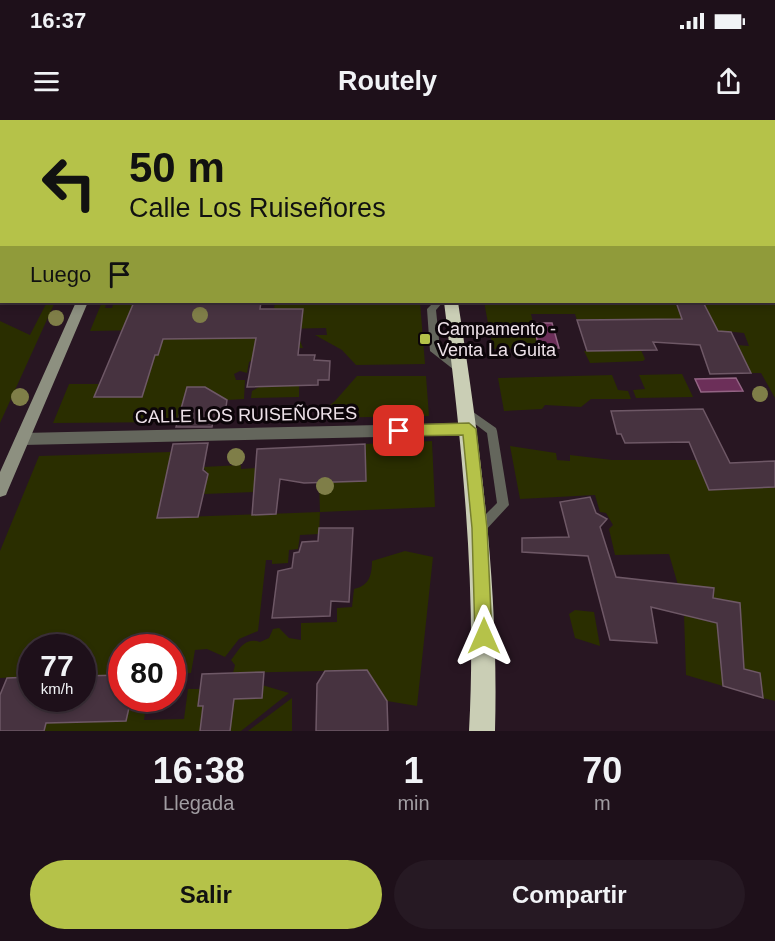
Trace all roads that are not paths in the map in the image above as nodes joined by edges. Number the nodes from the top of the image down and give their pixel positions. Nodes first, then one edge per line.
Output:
1 (82, 303) edge
2 (438, 303) edge
3 (451, 303) edge
4 (460, 370) junction
5 (468, 420) junction
6 (23, 440) junction
7 (0, 490) edge
8 (482, 731) edge

1 - 6 street
2 - 4 lane
3 - 4 highway
4 - 5 highway
5 - 6 street, CALLE LOS RUISEÑORES
5 - 8 highway
6 - 7 street

